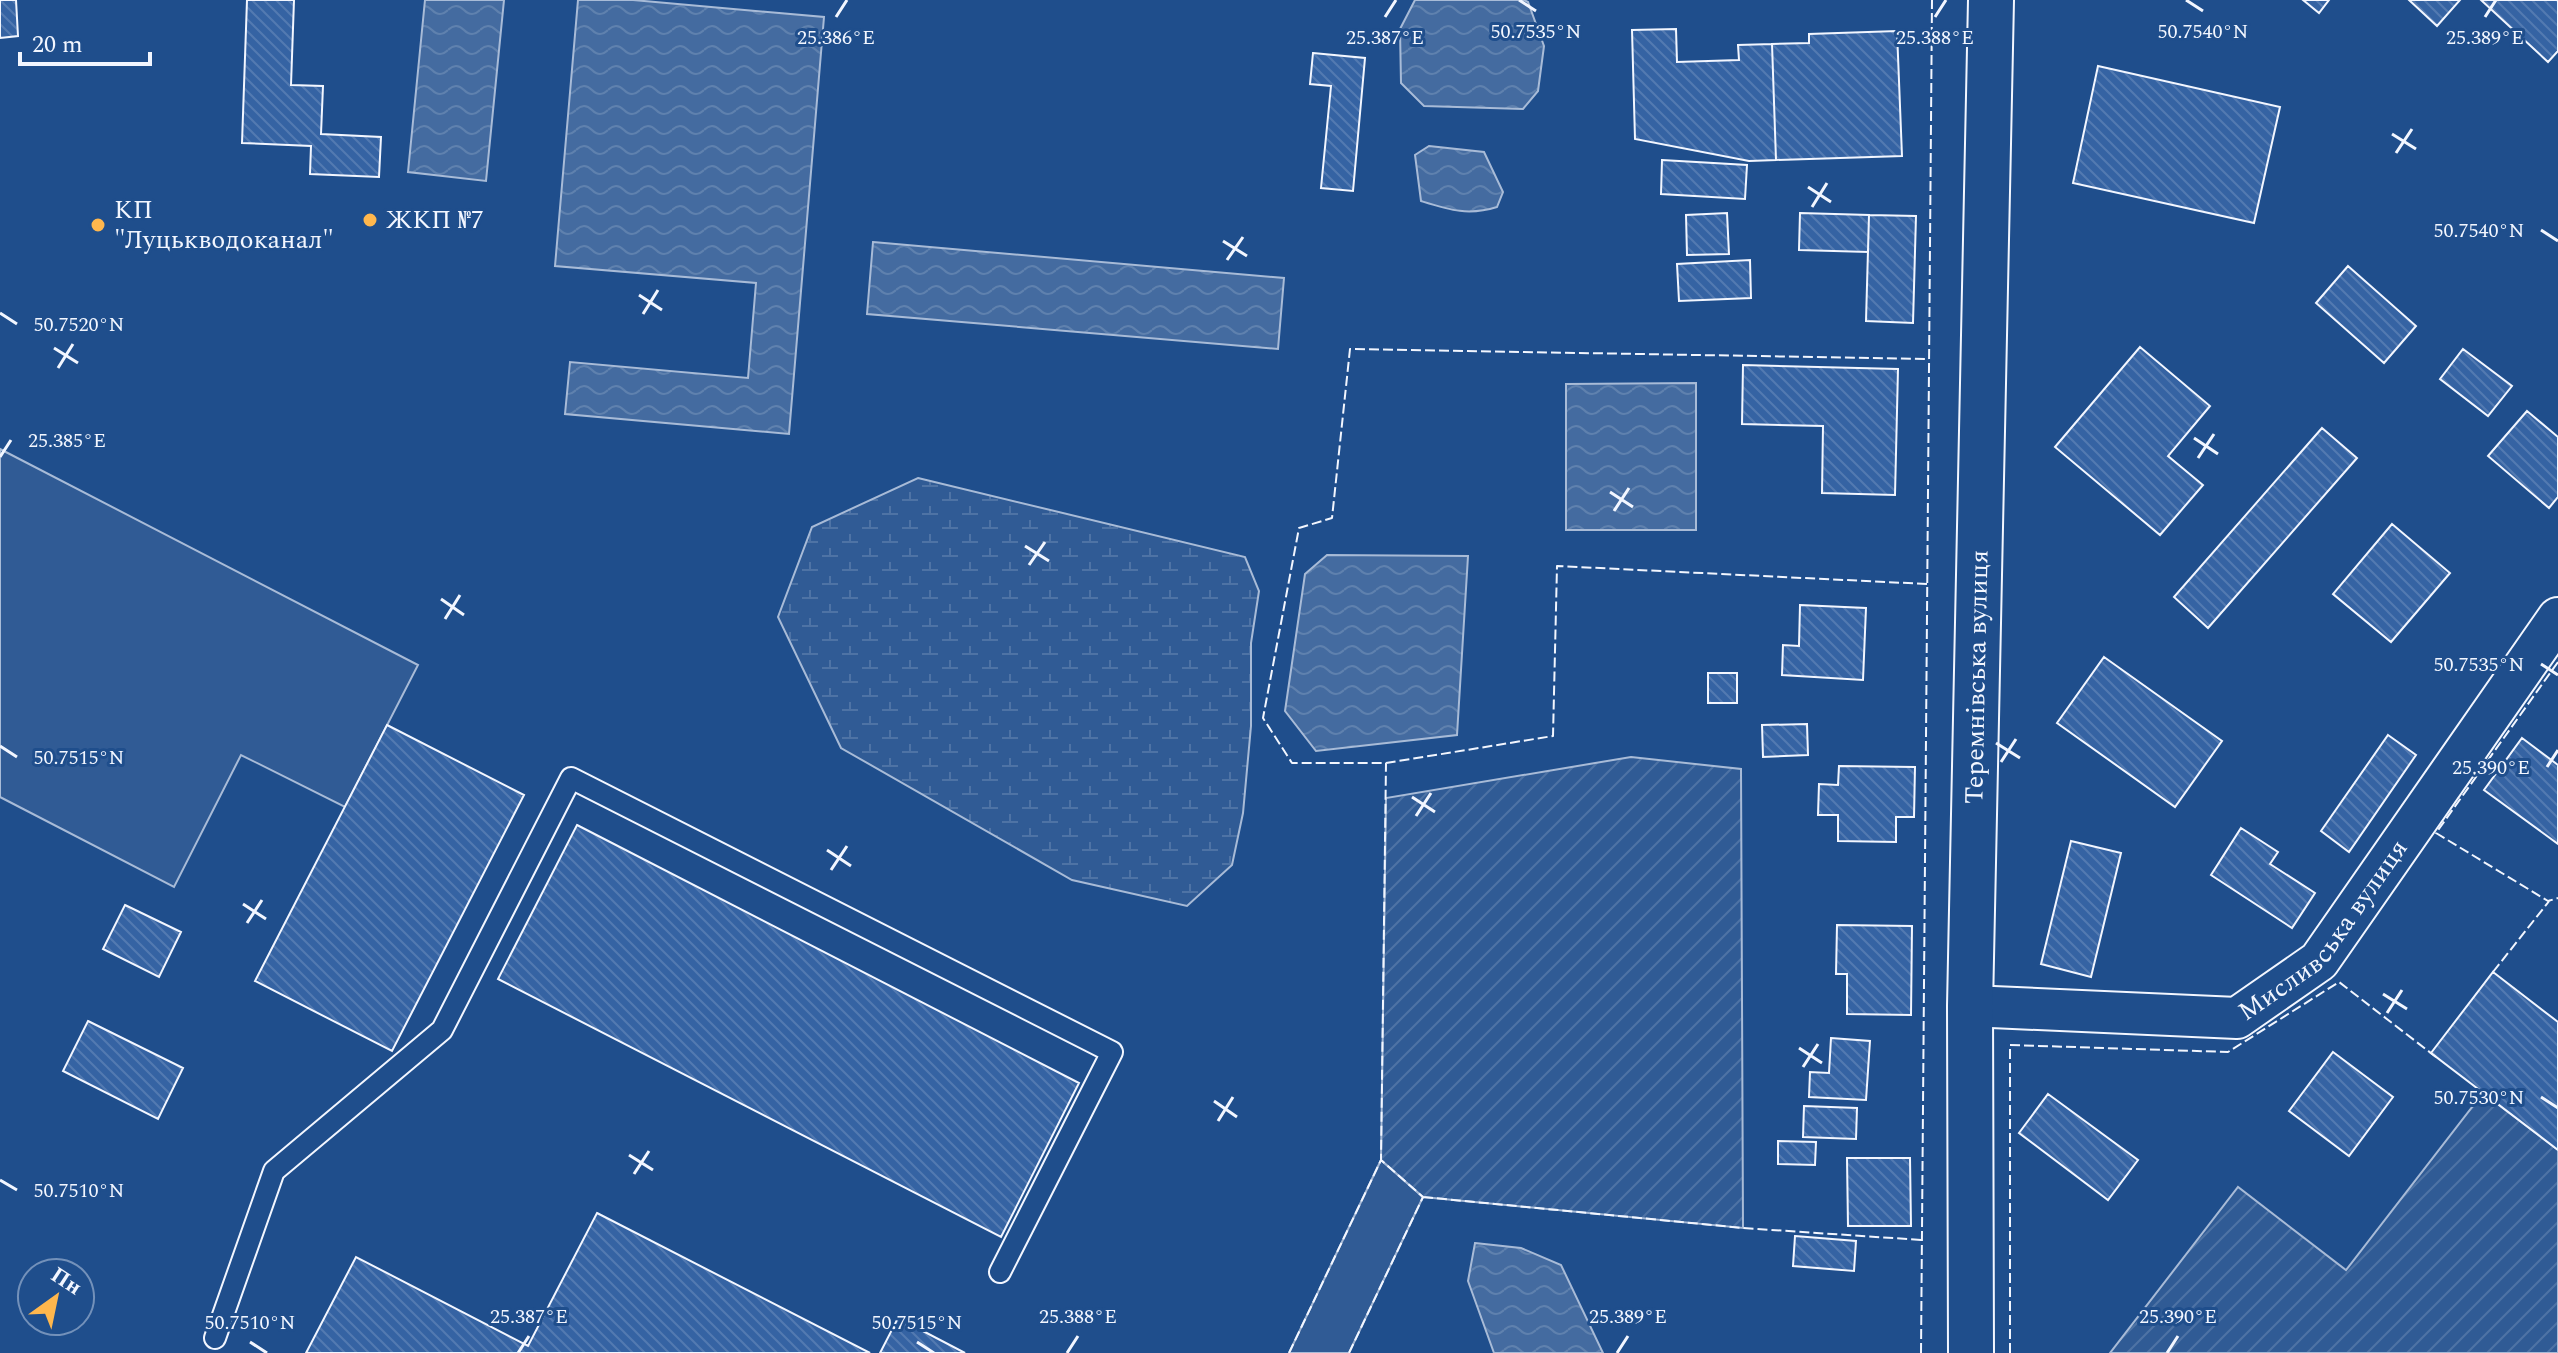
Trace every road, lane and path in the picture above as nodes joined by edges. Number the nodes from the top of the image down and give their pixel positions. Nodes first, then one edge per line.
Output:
1 (1991, 0) edge
2 (2558, 618) edge
3 (1970, 1006) junction
4 (1000, 1272) dead end
5 (215, 1338) dead end
6 (1971, 1353) edge

1 - 3 street, Теремнівська вулиця
2 - 3 street, Мисливська вулиця
3 - 6 street, Теремнівська вулиця
4 - 5 lane

